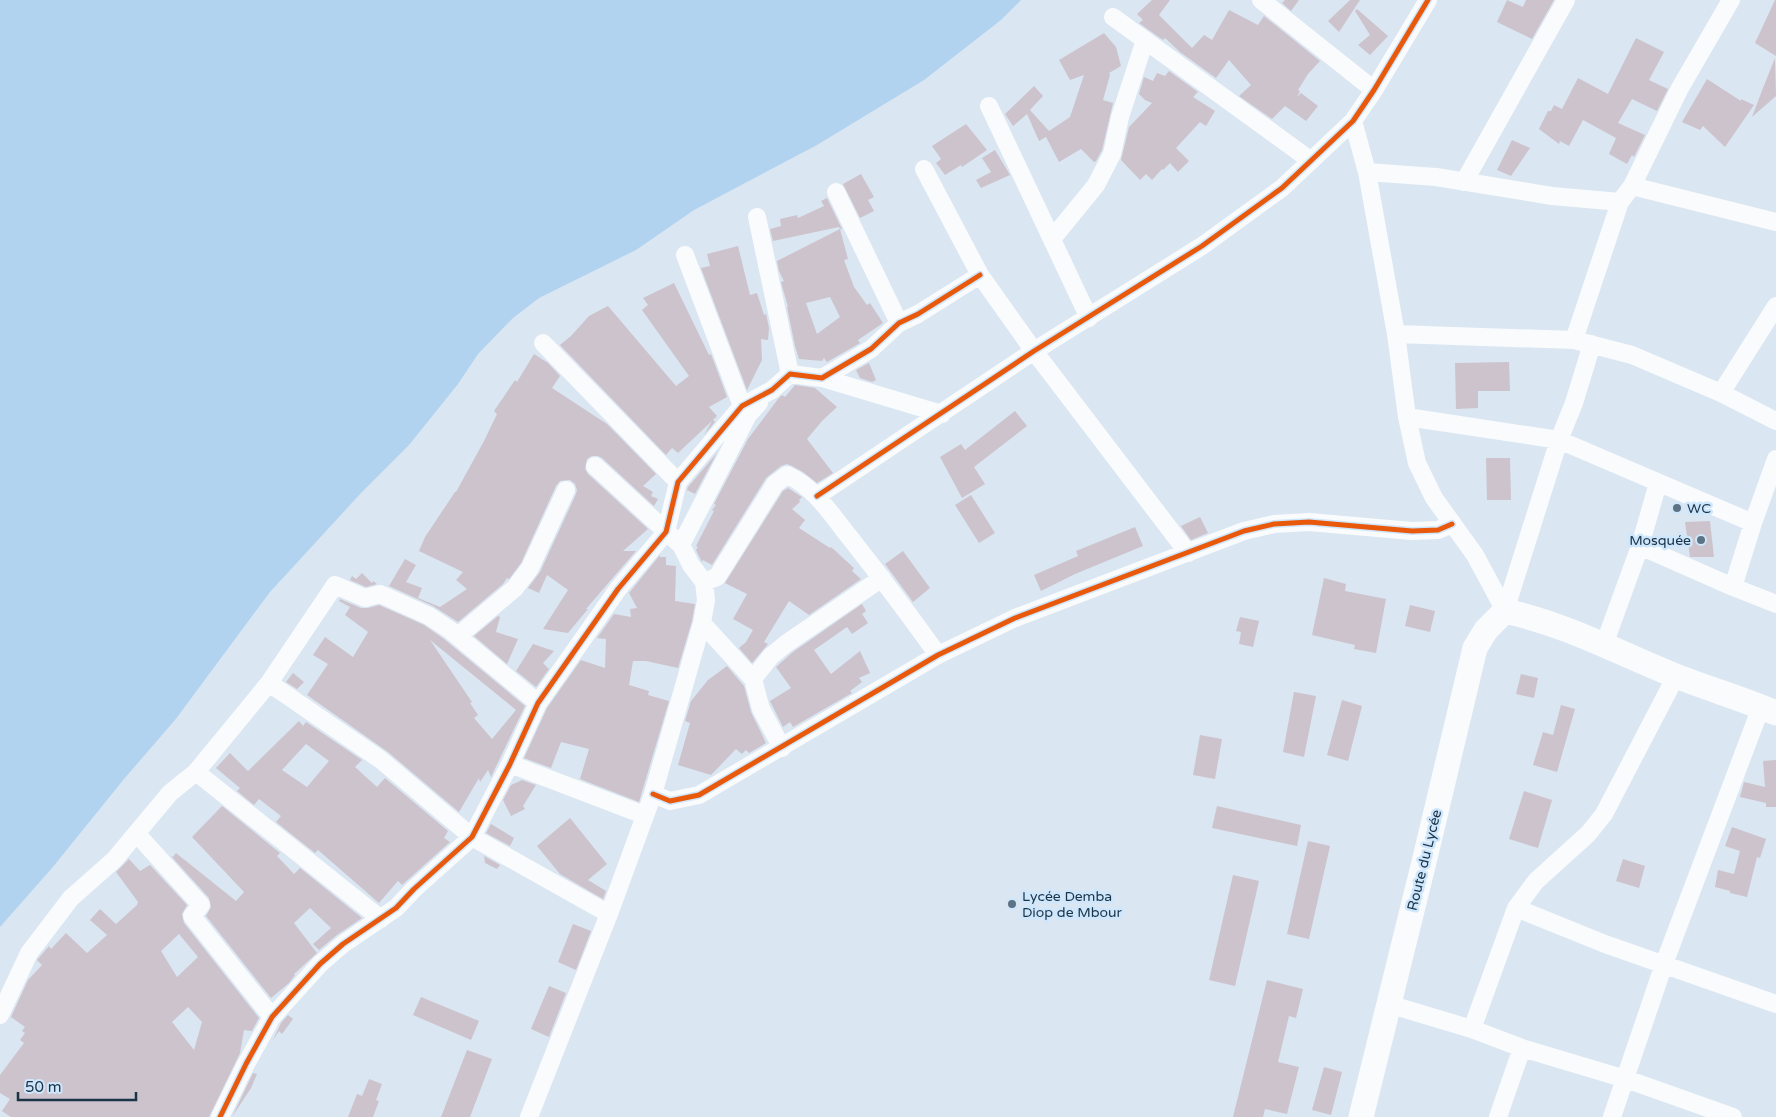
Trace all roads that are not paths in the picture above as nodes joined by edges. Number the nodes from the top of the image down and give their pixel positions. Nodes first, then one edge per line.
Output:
1 (1261, 0) edge
2 (1428, 0) edge
3 (1566, 0) edge
4 (1731, 0) edge
5 (1113, 17) dead end
6 (1145, 40) junction
7 (1374, 90) junction
8 (989, 106) dead end
9 (1353, 121) junction
10 (1310, 160) junction
11 (924, 169) dead end
12 (1367, 172) junction
13 (1464, 182) junction
14 (1632, 186) junction
15 (836, 192) dead end
16 (1620, 202) junction
17 (757, 217) dead end
18 (1776, 222) edge
19 (1052, 239) junction
20 (685, 255) dead end
21 (980, 274) junction
22 (1776, 306) edge
23 (1089, 318) junction
24 (899, 323) junction
25 (1396, 334) junction
26 (1574, 340) junction
27 (543, 343) dead end
28 (1592, 344) junction
29 (1034, 351) junction
30 (790, 374) junction
31 (822, 378) junction
32 (772, 390) junction
33 (1721, 393) junction
34 (742, 406) junction
35 (942, 414) junction
36 (1407, 417) junction
37 (1776, 421) edge
38 (1559, 440) junction
39 (1776, 458) edge
40 (595, 466) dead end
41 (678, 482) junction
42 (1658, 483) junction
43 (566, 490) dead end
44 (817, 496) junction
45 (1753, 523) junction
46 (1452, 524) junction
47 (666, 532) junction
48 (681, 545) junction
49 (1640, 546) junction
50 (1188, 553) junction
51 (882, 578) junction
52 (704, 582) junction
53 (1734, 587) junction
54 (1776, 604) edge
55 (1504, 611) junction
56 (702, 623) junction
57 (458, 636) junction
58 (1604, 645) junction
59 (938, 655) junction
60 (1676, 676) junction
61 (753, 679) junction
62 (269, 682) junction
63 (538, 703) junction
64 (1769, 710) edge
65 (782, 748) junction
66 (510, 764) junction
67 (196, 772) junction
68 (653, 794) junction
69 (644, 815) junction
70 (137, 834) junction
71 (472, 837) junction
72 (1516, 908) junction
73 (609, 914) junction
74 (382, 919) junction
75 (1664, 964) junction
76 (1388, 1004) junction
77 (1776, 1004) edge
78 (0, 1015) edge
79 (272, 1017) junction
80 (1472, 1029) junction
81 (1522, 1048) junction
82 (1626, 1079) junction
83 (220, 1117) edge
84 (529, 1117) edge
85 (1360, 1117) edge
86 (1498, 1117) edge
87 (1612, 1117) edge
88 (1733, 1117) edge

1 - 7 street
2 - 7 street
3 - 13 street
4 - 14 street
5 - 6 street
6 - 10 street
6 - 19 street
7 - 9 street
8 - 19 street
9 - 10 street
9 - 12 street
10 - 23 street
11 - 21 street
12 - 13 street
12 - 25 street
13 - 16 street
14 - 16 street
14 - 18 street
15 - 24 street
16 - 26 street
17 - 30 street
19 - 23 street
20 - 34 street
21 - 24 street
21 - 29 street
22 - 33 street
23 - 29 street
24 - 31 street
25 - 26 street
25 - 36 street
26 - 28 street
27 - 41 street
28 - 33 street
28 - 38 street
29 - 35 street
29 - 50 street
30 - 31 street
30 - 32 street
31 - 35 street
32 - 34 street
32 - 48 street
33 - 37 street
34 - 41 street
35 - 44 street
36 - 38 street
36 - 46 street
38 - 42 street
38 - 55 street
39 - 45 street
40 - 47 street
41 - 47 street
42 - 45 street
42 - 49 street
43 - 57 street
44 - 51 street
44 - 52 street
45 - 53 street
46 - 50 street
46 - 55 street
47 - 48 street
47 - 63 street
48 - 52 street
49 - 53 street
49 - 58 street
50 - 59 street
51 - 59 street
51 - 61 street
52 - 56 street
53 - 54 street
55 - 58 main road
55 - 76 main road, Route du Lycée
56 - 61 street
56 - 68 street
57 - 62 street
57 - 63 street
58 - 60 main road
59 - 65 street
60 - 64 main road
60 - 72 street
61 - 65 street
62 - 67 street
62 - 71 street
63 - 66 street
64 - 75 street
65 - 68 street
66 - 69 street
66 - 71 street
67 - 70 street
67 - 74 street
68 - 69 street
69 - 73 street
70 - 78 street
70 - 79 street
71 - 73 street
71 - 74 street
72 - 75 street
72 - 80 street
73 - 84 street
74 - 79 street
75 - 77 street
75 - 82 street
76 - 80 street
76 - 85 main road, Route du Lycée
79 - 83 street
80 - 81 street
81 - 82 street
81 - 86 street
82 - 87 street
82 - 88 street

